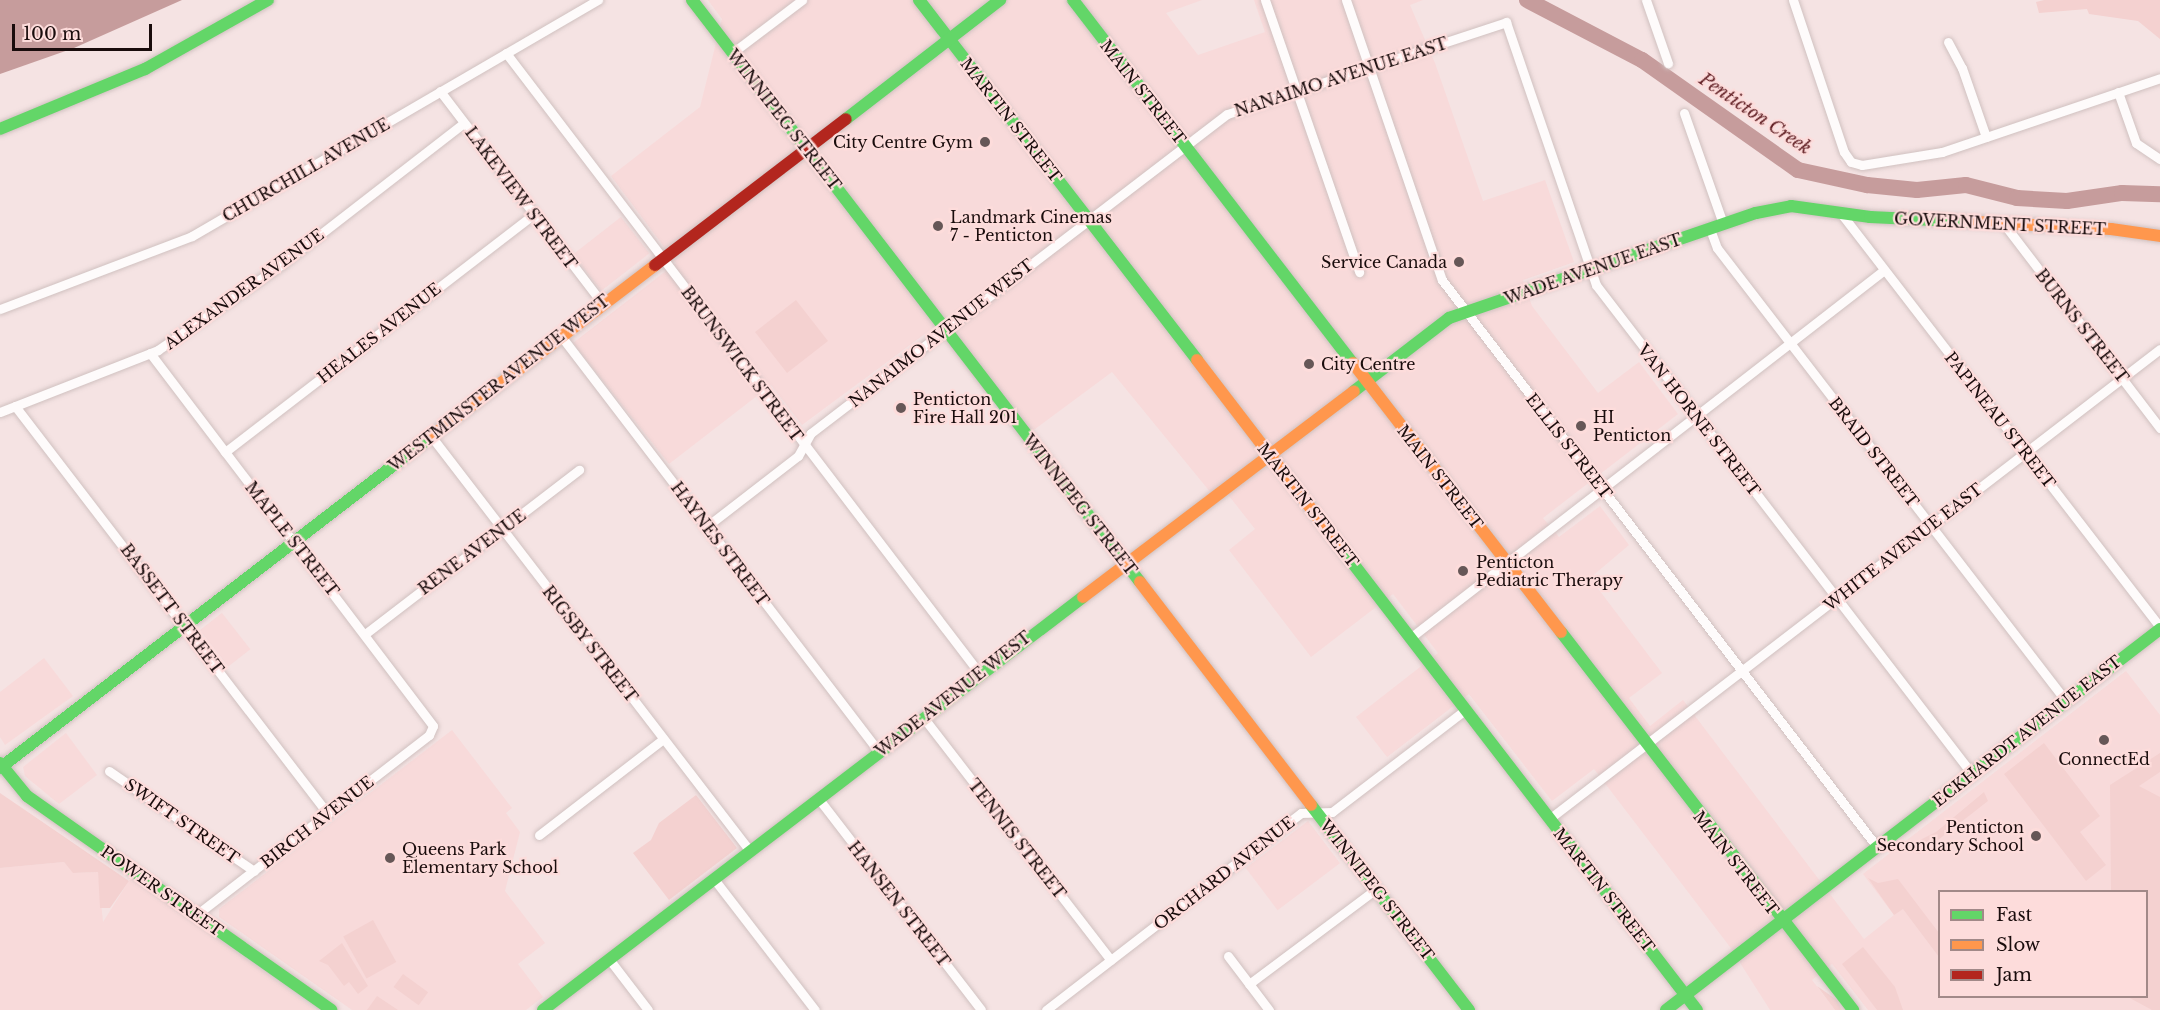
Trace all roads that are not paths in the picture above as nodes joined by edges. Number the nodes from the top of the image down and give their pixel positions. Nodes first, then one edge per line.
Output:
1 (268, 0) edge
2 (598, 0) edge
3 (692, 0) edge
4 (802, 0) edge
5 (919, 0) edge
6 (1000, 0) edge
7 (1073, 0) edge
8 (1265, 0) edge
9 (1346, 0) edge
10 (1646, 0) edge
11 (1793, 0) edge
12 (1506, 22) joint
13 (949, 39) junction
14 (1948, 42) dead end
15 (506, 53) junction
16 (732, 53) junction
17 (1668, 63) dead end
18 (1369, 69) junction
19 (2160, 78) edge
20 (440, 92) junction
21 (2118, 92) junction
22 (1298, 93) junction
23 (1684, 112) dead end
24 (464, 123) junction
25 (0, 129) edge
26 (1986, 137) junction
27 (1185, 146) junction
28 (805, 148) junction
29 (2160, 159) edge
30 (1840, 212) junction
31 (534, 214) junction
32 (1088, 220) junction
33 (1723, 224) junction
34 (2004, 224) junction
35 (1710, 229) junction
36 (2160, 236) edge
37 (663, 258) junction
38 (1591, 270) junction
39 (1884, 270) junction
40 (1359, 272) dead end
41 (603, 303) junction
42 (0, 309) edge
43 (1466, 312) junction
44 (946, 330) junction
45 (561, 336) junction
46 (1791, 343) junction
47 (2160, 349) edge
48 (150, 353) junction
49 (2122, 379) junction
50 (1365, 380) junction
51 (15, 406) junction
52 (0, 412) edge
53 (1696, 417) junction
54 (2160, 428) edge
55 (431, 436) junction
56 (805, 446) junction
57 (225, 452) junction
58 (1269, 453) junction
59 (2025, 453) junction
60 (579, 470) dead end
61 (1602, 490) junction
62 (1931, 526) junction
63 (706, 527) junction
64 (502, 529) junction
65 (294, 541) junction
66 (1125, 564) junction
67 (1506, 564) junction
68 (1836, 598) junction
69 (185, 626) junction
70 (2160, 628) edge
71 (365, 634) junction
72 (1410, 638) junction
73 (1742, 671) junction
74 (980, 674) junction
75 (2066, 701) junction
76 (1465, 710) junction
77 (923, 717) junction
78 (433, 726) joint
79 (663, 739) junction
80 (1646, 745) junction
81 (879, 752) junction
82 (1, 766) edge
83 (109, 771) dead end
84 (1972, 774) junction
85 (818, 798) junction
86 (1317, 813) junction
87 (328, 814) junction
88 (1550, 819) junction
89 (538, 835) dead end
90 (1877, 847) junction
91 (750, 851) junction
92 (254, 871) junction
93 (714, 879) junction
94 (1376, 889) junction
95 (196, 915) junction
96 (1781, 921) junction
97 (1228, 956) dead end
98 (609, 959) junction
99 (1111, 960) junction
100 (1249, 984) junction
101 (1685, 995) junction
102 (1848, 1007) edge
103 (1050, 1009) edge
104 (331, 1010) edge
105 (543, 1010) edge
106 (648, 1010) edge
107 (815, 1010) edge
108 (981, 1010) edge
109 (1269, 1010) edge
110 (1469, 1010) edge
111 (1666, 1010) edge
112 (1697, 1010) edge

1 - 25 main road
2 - 15 street, CHURCHILL AVENUE
3 - 16 main road, WINNIPEG STREET
4 - 16 street
5 - 13 main road, MARTIN STREET
6 - 13 main road, WESTMINSTER AVENUE WEST
7 - 27 main road, MAIN STREET
8 - 22 street
9 - 18 street, ELLIS STREET
10 - 17 street
11 - 26 street
12 - 18 street, NANAIMO AVENUE EAST
12 - 38 street, VAN HORNE STREET
13 - 28 main road, WESTMINSTER AVENUE WEST
13 - 32 main road, MARTIN STREET
14 - 26 street
15 - 20 street, CHURCHILL AVENUE
15 - 37 street, BRUNSWICK STREET
16 - 28 main road, WINNIPEG STREET
18 - 22 street, NANAIMO AVENUE EAST
18 - 43 street, ELLIS STREET
19 - 21 street
20 - 24 street, LAKEVIEW STREET
20 - 42 street, CHURCHILL AVENUE
21 - 26 street
21 - 29 street
22 - 27 street, NANAIMO AVENUE EAST
22 - 40 street
23 - 33 street
24 - 31 street, LAKEVIEW STREET
24 - 48 street, ALEXANDER AVENUE
27 - 32 street, NANAIMO AVENUE WEST
27 - 50 main road, MAIN STREET
28 - 37 main road, WESTMINSTER AVENUE WEST
28 - 44 main road, WINNIPEG STREET
30 - 33 main road, WADE AVENUE EAST
30 - 34 main road, GOVERNMENT STREET
30 - 39 street, PAPINEAU STREET
31 - 41 street, LAKEVIEW STREET
31 - 57 street, HEALES AVENUE
32 - 44 street, NANAIMO AVENUE WEST
32 - 58 main road, MARTIN STREET
33 - 35 main road, WADE AVENUE EAST
34 - 36 main road, GOVERNMENT STREET
34 - 49 street, BURNS STREET
35 - 38 main road, WADE AVENUE EAST
35 - 46 street, BRAID STREET
37 - 41 main road, WESTMINSTER AVENUE WEST
37 - 56 street, BRUNSWICK STREET
38 - 43 main road, WADE AVENUE EAST
38 - 53 street, VAN HORNE STREET
39 - 46 street
39 - 59 street, PAPINEAU STREET
41 - 45 main road, WESTMINSTER AVENUE WEST
43 - 50 main road, WADE AVENUE EAST
43 - 61 street, ELLIS STREET
44 - 56 street, NANAIMO AVENUE WEST
44 - 66 main road, WINNIPEG STREET
45 - 55 main road, WESTMINSTER AVENUE WEST
45 - 63 street, HAYNES STREET
46 - 53 street
46 - 62 street, BRAID STREET
47 - 49 street, WHITE AVENUE EAST
48 - 51 street, ALEXANDER AVENUE
48 - 57 street, MAPLE STREET
49 - 54 street, BURNS STREET
49 - 59 street, WHITE AVENUE EAST
50 - 58 main road, WADE AVENUE WEST
50 - 67 main road, MAIN STREET
51 - 52 street, ALEXANDER AVENUE
51 - 69 street, BASSETT STREET
53 - 61 street
53 - 68 street, VAN HORNE STREET
55 - 64 street, RIGSBY STREET
55 - 65 main road, WESTMINSTER AVENUE WEST
56 - 63 street, NANAIMO AVENUE WEST
56 - 74 street, BRUNSWICK STREET
57 - 65 street, MAPLE STREET
58 - 66 main road, WADE AVENUE WEST
58 - 72 main road, MARTIN STREET
59 - 62 street, WHITE AVENUE EAST
59 - 70 street, PAPINEAU STREET
60 - 64 street, RENE AVENUE
61 - 67 street
61 - 73 street, ELLIS STREET
62 - 68 street, WHITE AVENUE EAST
62 - 75 street, BRAID STREET
63 - 81 street, HAYNES STREET
64 - 71 street, RENE AVENUE
64 - 79 street, RIGSBY STREET
65 - 69 main road, WESTMINSTER AVENUE WEST
65 - 71 street, MAPLE STREET
66 - 74 main road, WADE AVENUE WEST
66 - 86 main road, WINNIPEG STREET
67 - 72 street
67 - 80 main road, MAIN STREET
68 - 73 street, WHITE AVENUE EAST
68 - 84 street, VAN HORNE STREET
69 - 82 main road, WESTMINSTER AVENUE WEST
69 - 87 street, BASSETT STREET
70 - 75 main road, ECKHARDT AVENUE EAST
71 - 78 street, MAPLE STREET
72 - 76 main road, MARTIN STREET
73 - 80 street, WHITE AVENUE EAST
73 - 90 street, ELLIS STREET
74 - 77 main road, WADE AVENUE WEST
75 - 84 main road, ECKHARDT AVENUE EAST
76 - 86 street, ORCHARD AVENUE
76 - 88 main road, MARTIN STREET
77 - 81 main road, WADE AVENUE WEST
77 - 99 street, TENNIS STREET
78 - 87 street, BIRCH AVENUE
79 - 89 street
79 - 91 street, RIGSBY STREET
80 - 88 street, WHITE AVENUE EAST
80 - 96 main road, MAIN STREET
81 - 85 main road, WADE AVENUE WEST
82 - 95 main road, POWER STREET
83 - 92 street, SWIFT STREET
84 - 90 main road, ECKHARDT AVENUE EAST
85 - 91 main road, WADE AVENUE WEST
85 - 108 street, HANSEN STREET
86 - 94 main road, WINNIPEG STREET
86 - 99 street, ORCHARD AVENUE
87 - 92 street, BIRCH AVENUE
88 - 101 main road, MARTIN STREET
90 - 96 main road, ECKHARDT AVENUE EAST
91 - 93 main road, WADE AVENUE WEST
92 - 95 street, BIRCH AVENUE
93 - 98 main road, WADE AVENUE WEST
93 - 107 street
94 - 100 street
94 - 110 main road, WINNIPEG STREET
95 - 104 main road, POWER STREET
96 - 101 main road, ECKHARDT AVENUE EAST
96 - 102 main road, MAIN STREET
97 - 100 street
98 - 105 main road, WADE AVENUE WEST
98 - 106 street
99 - 103 street, ORCHARD AVENUE
100 - 109 street
101 - 111 main road, ECKHARDT AVENUE EAST
101 - 112 main road, MARTIN STREET

